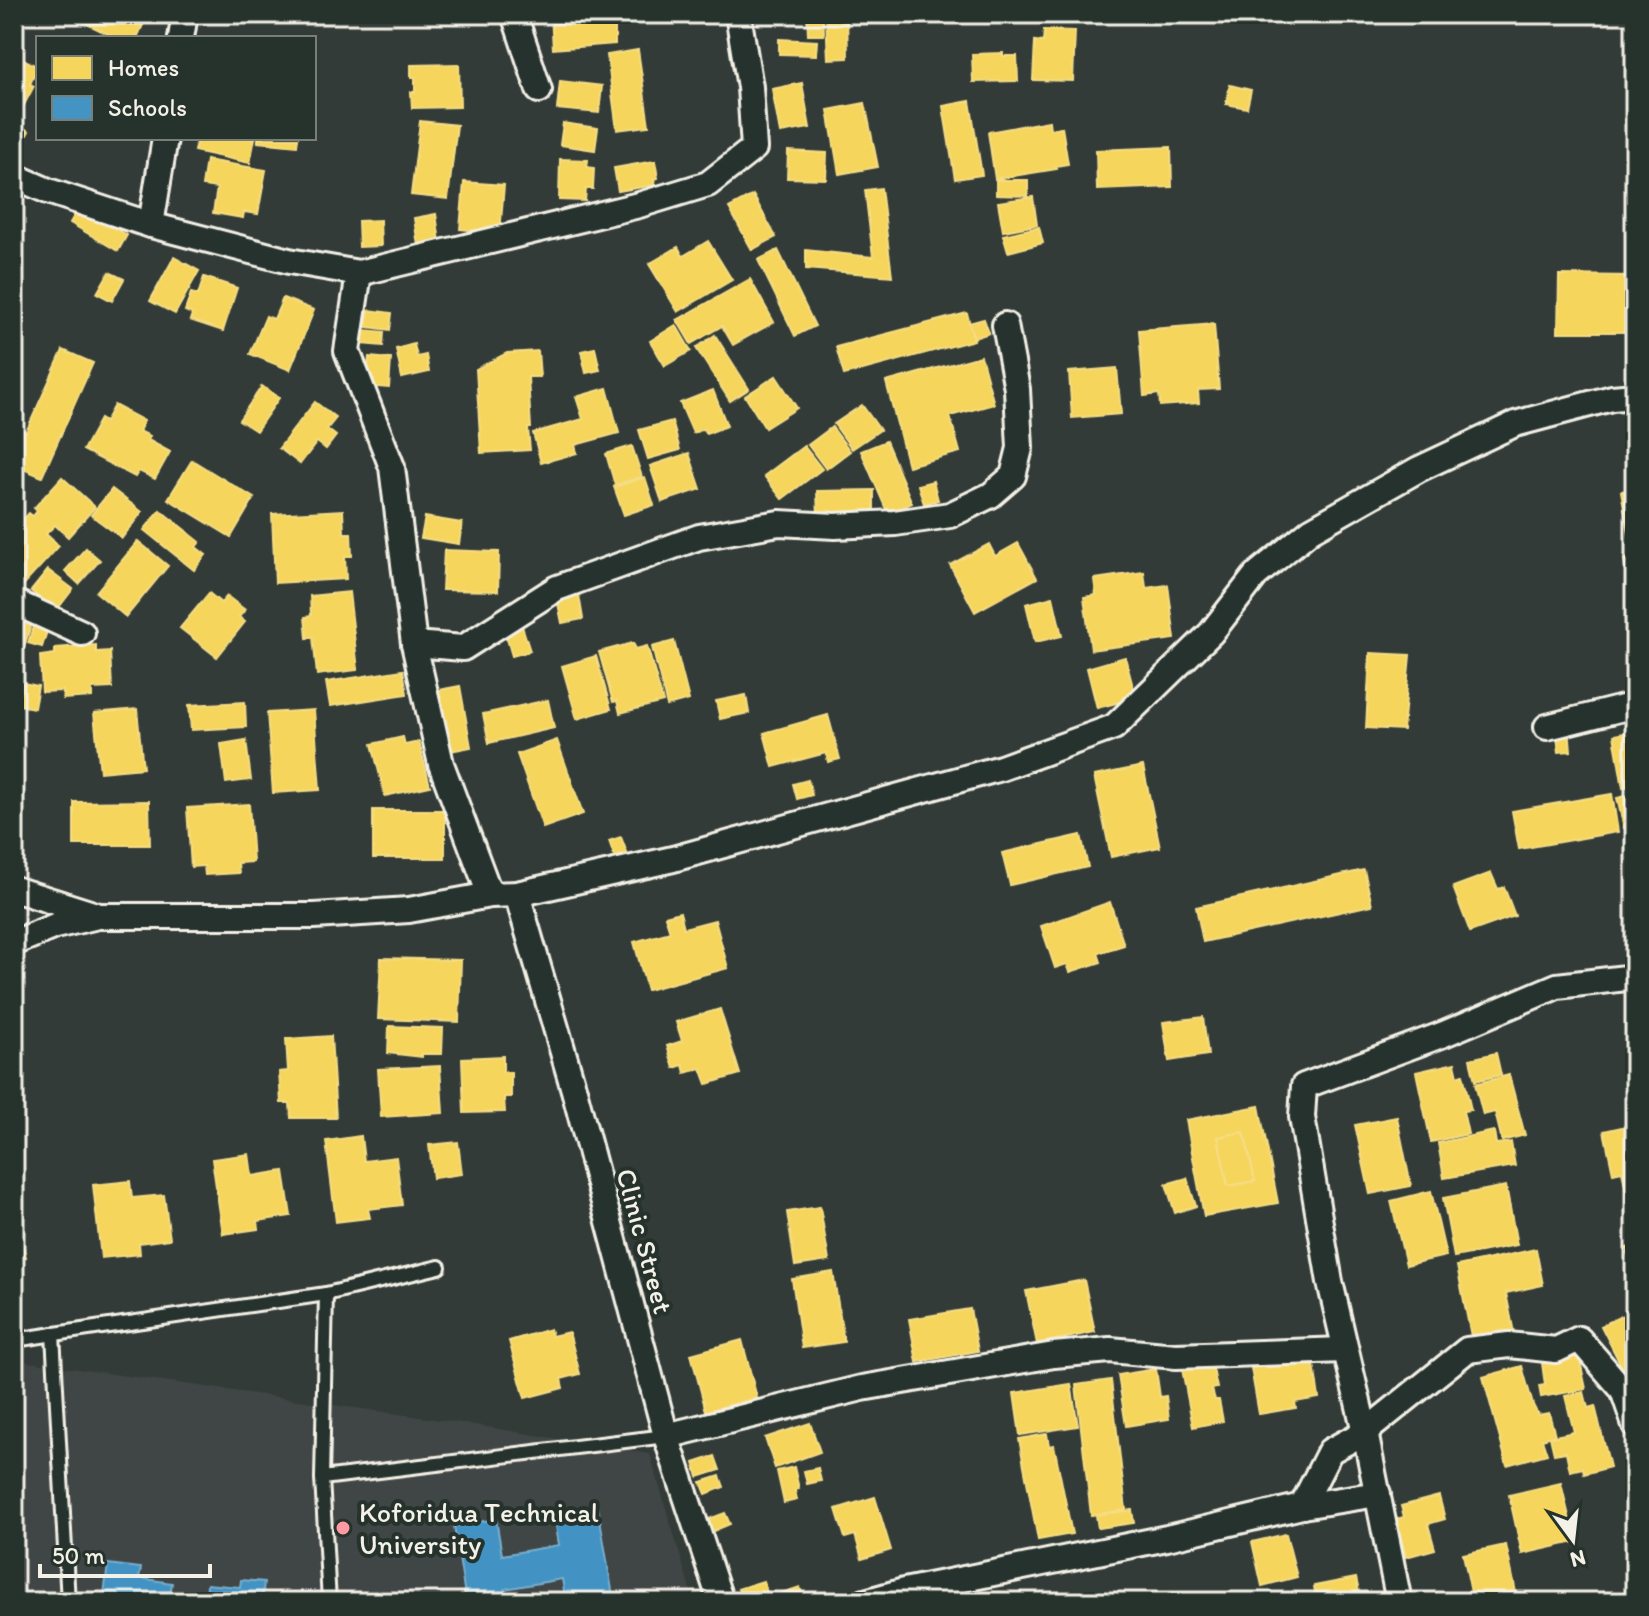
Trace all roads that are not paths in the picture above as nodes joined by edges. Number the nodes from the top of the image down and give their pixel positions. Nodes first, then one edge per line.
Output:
1 (185, 14) edge
2 (514, 14) edge
3 (738, 14) edge
4 (181, 36) edge
5 (539, 90) dead end
6 (165, 140) edge
7 (14, 176) edge
8 (151, 225) junction
9 (359, 273) junction
10 (1005, 325) dead end
11 (1635, 396) edge
12 (14, 602) edge
13 (82, 633) dead end
14 (414, 644) junction
15 (1635, 705) edge
16 (1547, 727) dead end
17 (14, 889) edge
18 (517, 894) junction
19 (490, 895) junction
20 (98, 916) junction
21 (14, 943) edge
22 (1635, 977) edge
23 (439, 1267) dead end
24 (326, 1294) junction
25 (53, 1334) junction
26 (14, 1340) edge
27 (1344, 1350) junction
28 (1635, 1425) edge
29 (1365, 1432) junction
30 (666, 1436) junction
31 (322, 1478) junction
32 (1378, 1494) junction
33 (1302, 1506) junction
34 (68, 1602) edge
35 (329, 1602) edge
36 (721, 1602) edge
37 (865, 1602) edge
38 (1399, 1602) edge

1 - 4 street
2 - 5 street
3 - 9 street
6 - 8 street
7 - 8 street
8 - 9 street
9 - 14 street
10 - 14 street
11 - 18 street
12 - 13 street
14 - 19 street
15 - 16 street
17 - 20 street
18 - 19 street
18 - 30 street, Clinic Street
19 - 20 street
20 - 21 street
22 - 27 street
23 - 24 lane
24 - 25 lane
24 - 31 lane
25 - 26 lane
25 - 34 lane
27 - 29 street
27 - 30 street
28 - 29 street
29 - 32 street
29 - 33 street
30 - 31 lane
30 - 36 street, Clinic Street
31 - 35 lane
32 - 33 street
32 - 38 street
33 - 37 street

